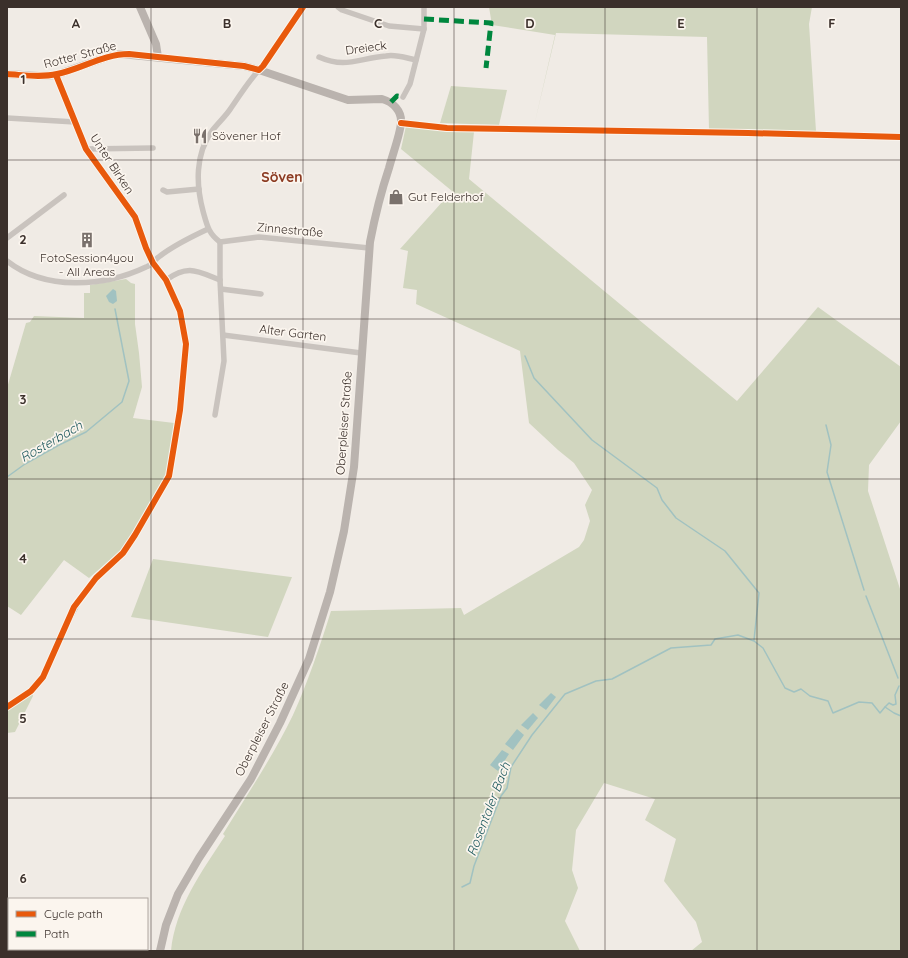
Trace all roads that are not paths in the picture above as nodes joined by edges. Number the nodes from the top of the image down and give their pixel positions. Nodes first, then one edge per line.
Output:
1 (140, 7) edge
2 (303, 7) edge
3 (338, 7) edge
4 (424, 7) edge
5 (424, 29) junction
6 (158, 57) junction
7 (319, 57) dead end
8 (416, 60) junction
9 (259, 70) junction
10 (7, 74) edge
11 (56, 74) junction
12 (403, 97) dead end
13 (7, 118) edge
14 (75, 122) junction
15 (401, 123) junction
16 (901, 136) edge
17 (153, 148) dead end
18 (86, 149) junction
19 (198, 189) junction
20 (163, 190) dead end
21 (64, 195) dead end
22 (208, 229) junction
23 (7, 238) edge
24 (220, 242) junction
25 (369, 248) junction
26 (7, 261) edge
27 (153, 263) junction
28 (166, 280) junction
29 (220, 280) junction
30 (221, 289) junction
31 (261, 294) dead end
32 (223, 335) junction
33 (361, 353) junction
34 (215, 415) dead end
35 (7, 707) edge
36 (160, 951) edge

1 - 6 main road
2 - 9 street
3 - 5 street
4 - 5 street
5 - 8 street
6 - 9 main road
6 - 11 main road, Rotter Straße
7 - 8 street, Dreieck
8 - 12 street
9 - 15 main road
9 - 19 street
10 - 11 main road, Rotter Straße
11 - 14 street, Unter Birken
13 - 14 street
14 - 18 street, Unter Birken
15 - 16 street
15 - 25 main road, Oberpleiser Straße
17 - 18 street, Unter Birken
18 - 27 street, Unter Birken
19 - 20 street
19 - 22 street
21 - 23 street
22 - 24 street
22 - 27 street
24 - 25 street, Zinnestraße
24 - 29 street
25 - 33 main road, Oberpleiser Straße
26 - 27 street
27 - 28 street, Unter Birken
28 - 29 street
28 - 35 street, Unter Birken
29 - 30 street
30 - 31 street
30 - 32 street
32 - 33 street, Alter Garten
32 - 34 street
33 - 36 main road, Oberpleiser Straße

